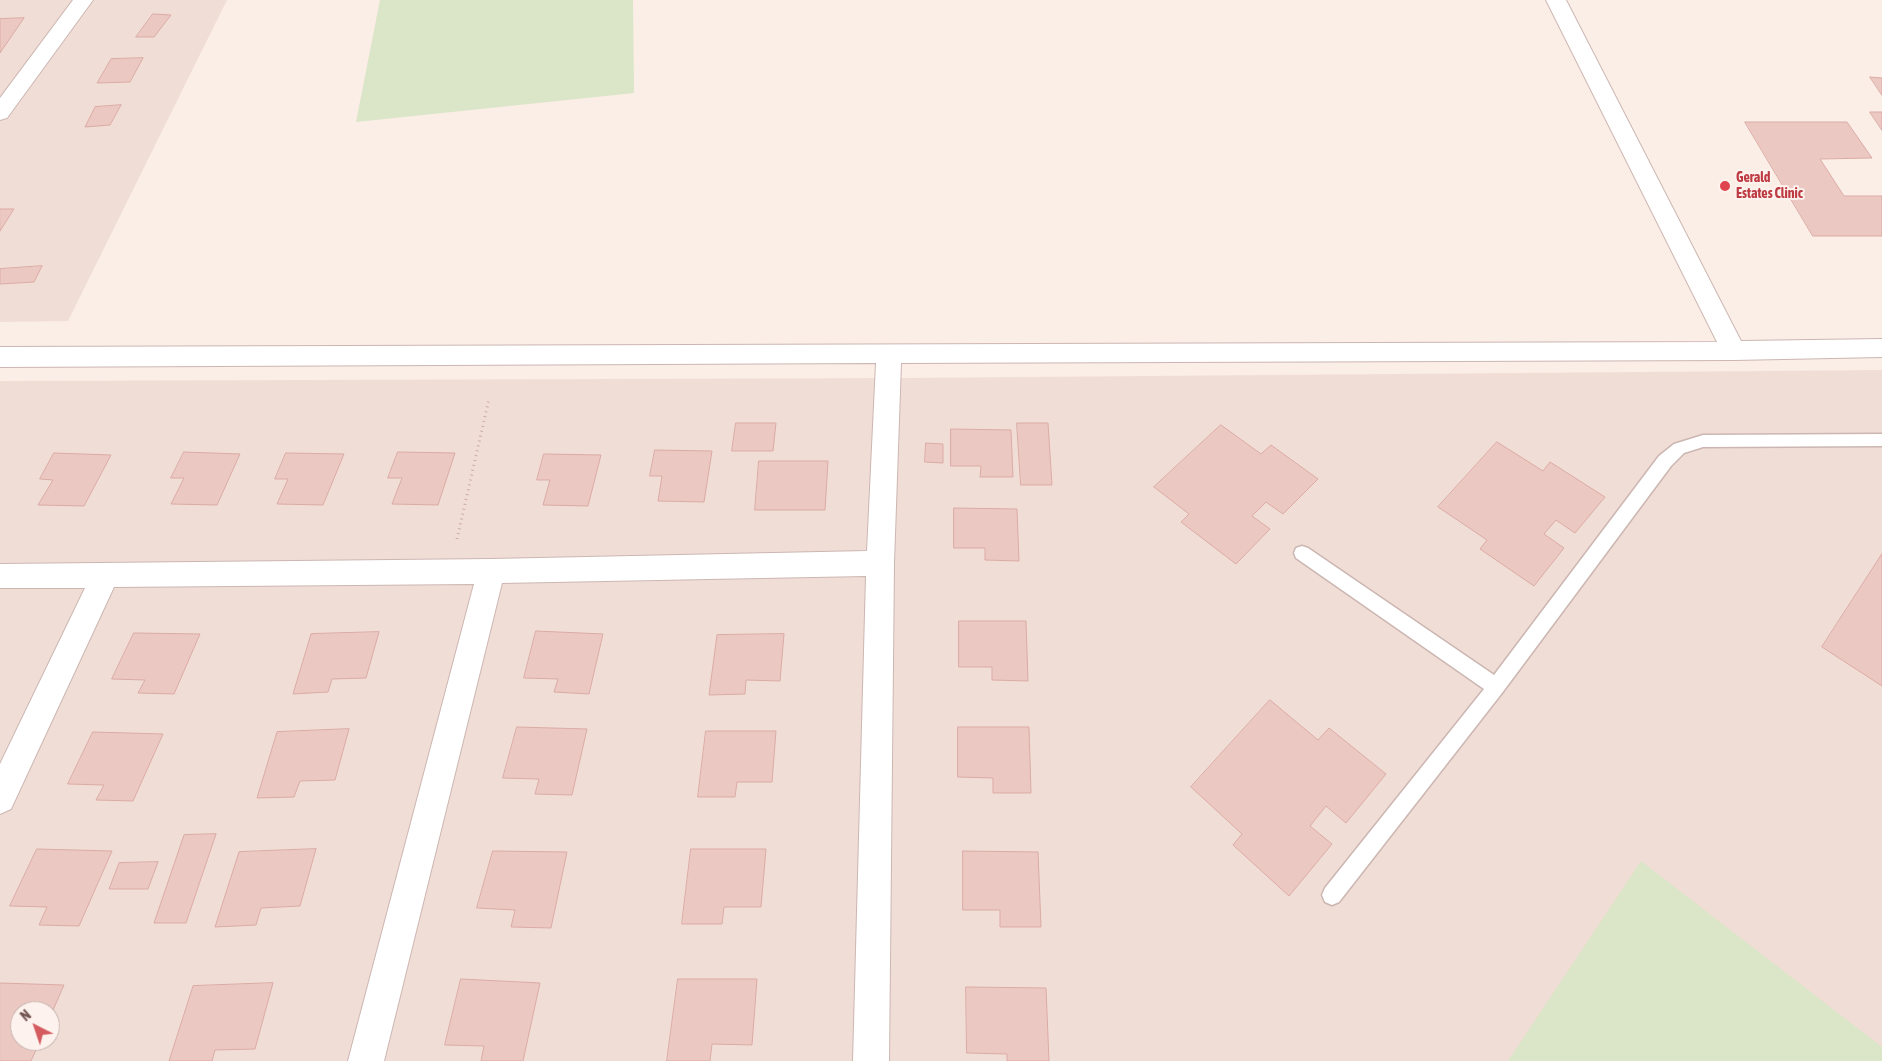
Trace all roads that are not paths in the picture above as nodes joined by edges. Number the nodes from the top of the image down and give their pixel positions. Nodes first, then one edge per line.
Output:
1 (83, 0) edge
2 (1556, 0) edge
3 (0, 113) edge
4 (1882, 348) edge
5 (1734, 351) junction
6 (889, 354) junction
7 (0, 356) edge
8 (1882, 440) edge
9 (1302, 553) dead end
10 (880, 563) junction
11 (491, 571) junction
12 (0, 576) edge
13 (105, 576) junction
14 (1496, 687) junction
15 (0, 798) edge
16 (1332, 895) dead end
17 (366, 1061) edge
18 (871, 1061) edge

1 - 3 street
2 - 5 street
4 - 5 street
5 - 6 street
6 - 7 street
6 - 10 street
8 - 14 lane
9 - 14 lane
10 - 11 street
10 - 18 street
11 - 13 street
11 - 17 street
12 - 13 street
13 - 15 street
14 - 16 lane

